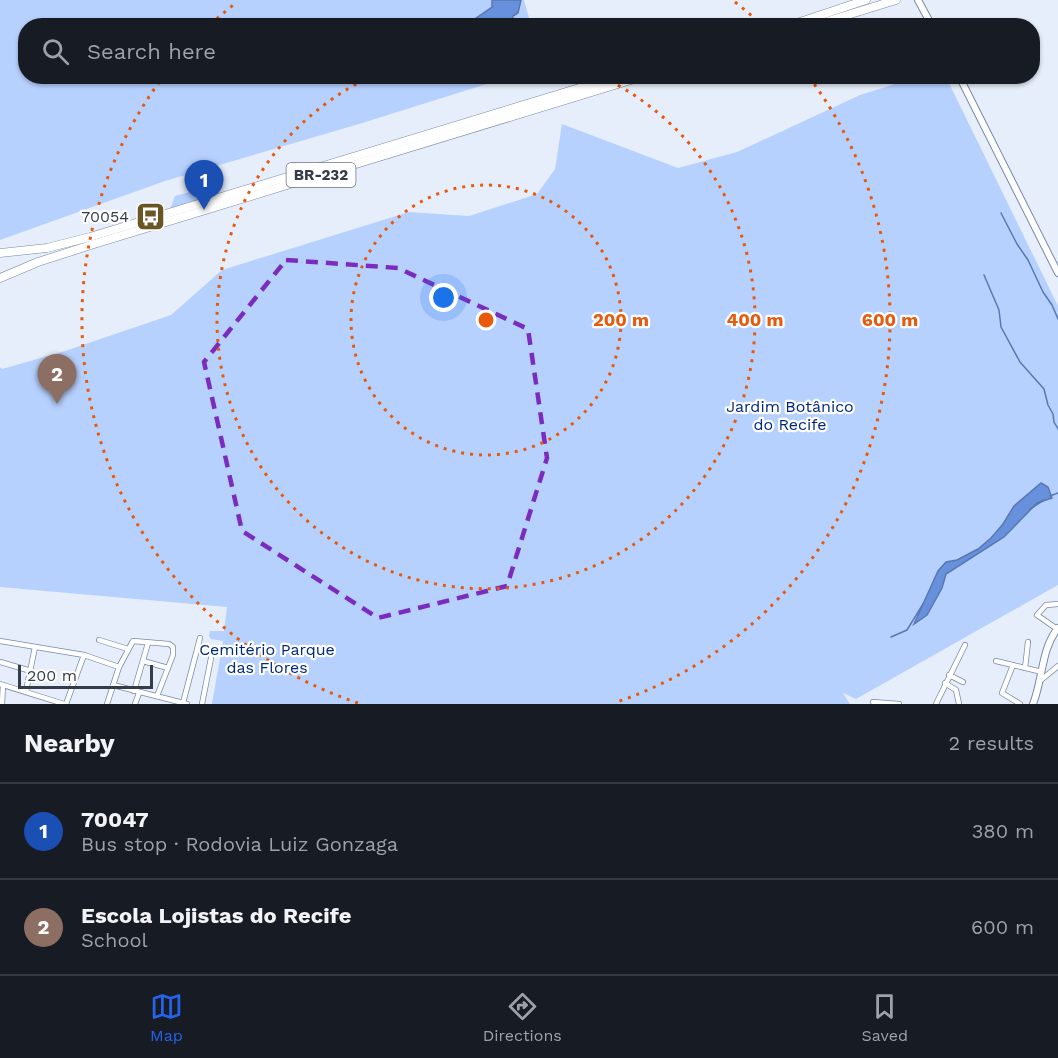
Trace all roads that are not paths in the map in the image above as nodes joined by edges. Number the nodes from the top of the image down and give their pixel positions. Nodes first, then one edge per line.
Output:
1 (866, 0) edge
2 (896, 0) edge
3 (918, 0) edge
4 (812, 18) edge
5 (838, 18) edge
6 (928, 18) edge
7 (594, 84) edge
8 (618, 84) edge
9 (963, 84) edge
10 (0, 253) edge
11 (1058, 273) edge
12 (0, 278) edge
13 (1058, 604) edge
14 (1057, 628) edge
15 (200, 638) dead end
16 (99, 640) dead end
17 (0, 641) edge
18 (1028, 642) dead end
19 (148, 643) junction
20 (965, 645) dead end
21 (35, 647) junction
22 (198, 647) junction
23 (128, 649) junction
24 (84, 655) junction
25 (143, 661) junction
26 (996, 661) dead end
27 (0, 662) edge
28 (1013, 665) junction
29 (1058, 666) edge
30 (119, 667) junction
31 (168, 668) junction
32 (1025, 668) junction
33 (31, 670) junction
34 (1042, 672) junction
35 (949, 675) junction
36 (1041, 680) junction
37 (963, 682) dead end
38 (945, 683) junction
39 (1, 684) edge
40 (113, 685) junction
41 (26, 691) junction
42 (136, 692) junction
43 (156, 696) junction
44 (172, 702) edge
45 (873, 702) dead end
46 (185, 703) edge
47 (2, 704) edge
48 (65, 704) edge
49 (106, 704) edge
50 (135, 704) edge
51 (202, 704) edge
52 (899, 704) edge
53 (936, 704) edge
54 (958, 704) edge
55 (1020, 704) edge
56 (1033, 704) edge

1 - 4 highway
2 - 5 highway
3 - 6 main road
7 - 10 highway, BR-232
8 - 12 highway, BR-232
9 - 11 main road
13 - 14 street
14 - 34 main road
15 - 22 street
16 - 23 street
17 - 21 street
18 - 32 street
19 - 23 street
19 - 25 street
19 - 31 street
20 - 35 street
21 - 24 street
21 - 33 street
22 - 46 street
22 - 51 street
23 - 30 street
24 - 30 street
24 - 48 street
25 - 31 street
25 - 42 street
26 - 28 street
27 - 33 street
28 - 32 street
28 - 55 street
29 - 36 street
30 - 40 street
31 - 43 street
32 - 34 street
33 - 41 street
34 - 36 main road
35 - 37 street
35 - 38 street
36 - 56 main road
38 - 53 street
38 - 54 street
39 - 41 street
39 - 47 street
40 - 42 street
40 - 49 street
41 - 48 street
42 - 43 street
42 - 50 street
43 - 44 street
44 - 46 street
45 - 52 street

